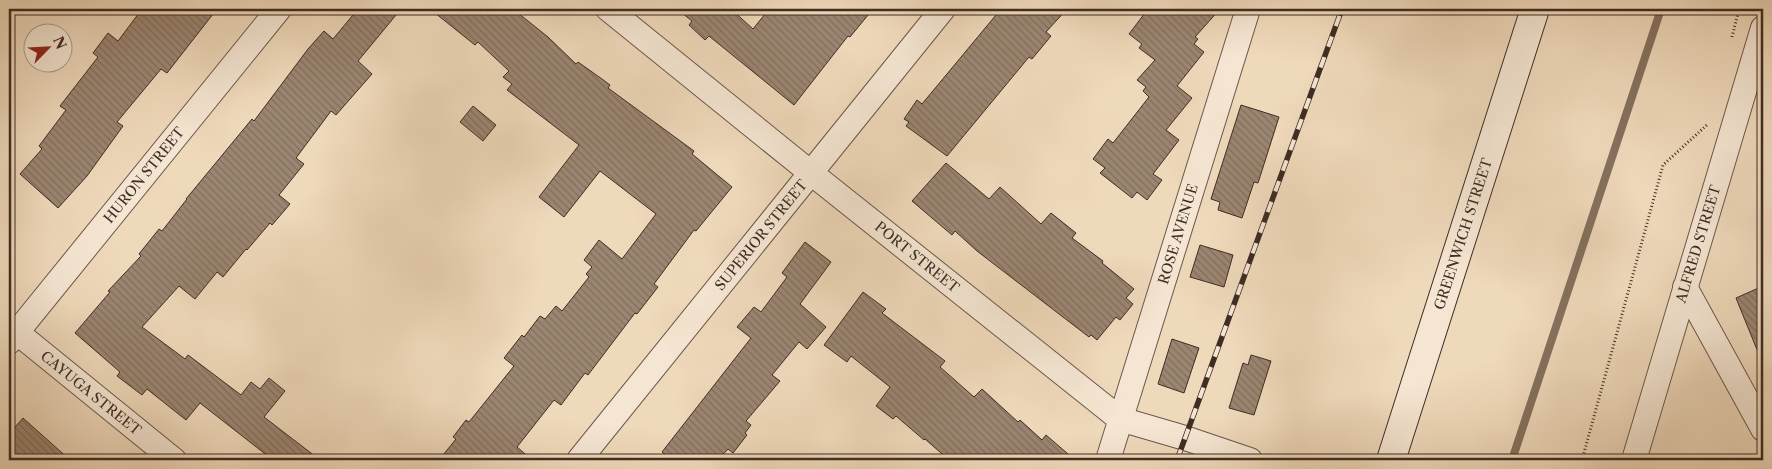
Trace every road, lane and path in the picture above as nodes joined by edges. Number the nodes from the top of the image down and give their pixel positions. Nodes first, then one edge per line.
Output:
1 (279, 9) edge
2 (608, 9) edge
3 (943, 9) edge
4 (1248, 9) edge
5 (1534, 9) edge
6 (1739, 9) edge
7 (1763, 28) edge
8 (1730, 46) dead end
9 (1712, 120) dead end
10 (811, 173) junction
11 (1685, 287) junction
12 (11, 333) edge
13 (1120, 419) junction
14 (1763, 429) edge
15 (174, 460) edge
16 (579, 460) edge
17 (1108, 460) edge
18 (1250, 460) edge
19 (1391, 460) edge
20 (1582, 460) edge
21 (1634, 460) edge

1 - 12 street, HURON STREET
2 - 10 street, PORT STREET
3 - 10 street, SUPERIOR STREET
4 - 13 street, ROSE AVENUE
5 - 19 street, GREENWICH STREET
6 - 8 path
7 - 11 street, ALFRED STREET
9 - 20 path
10 - 13 street, PORT STREET
10 - 16 street, SUPERIOR STREET
11 - 14 street
11 - 21 street, ALFRED STREET
12 - 15 street, CAYUGA STREET
13 - 17 street, ROSE AVENUE
13 - 18 street, PORT STREET

